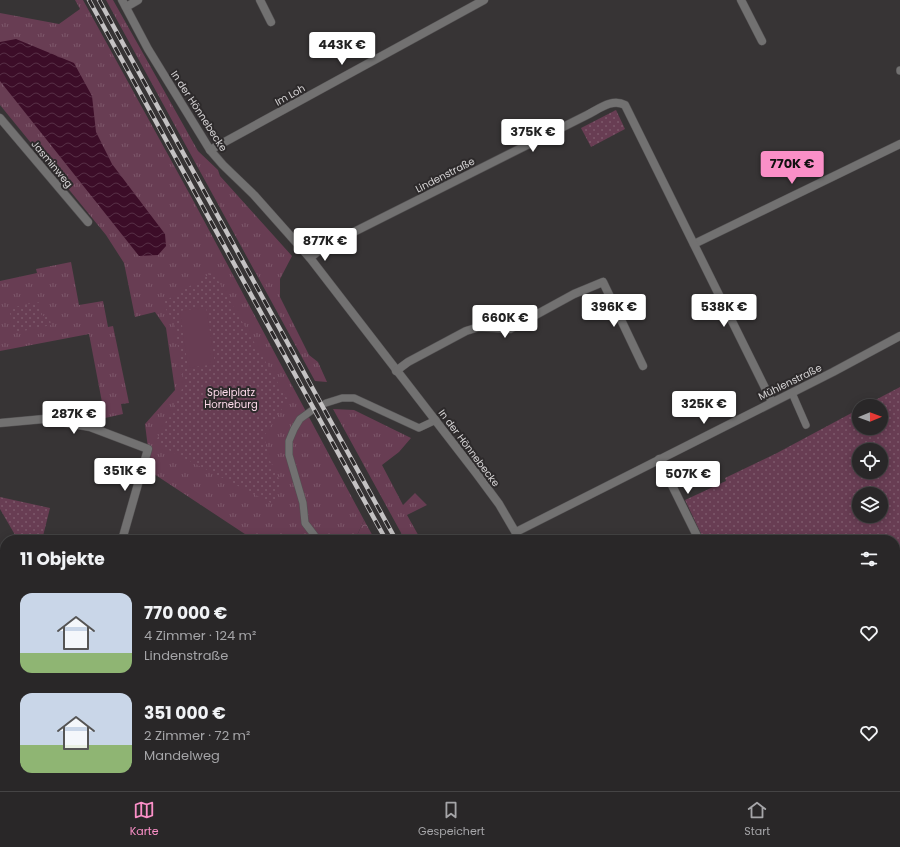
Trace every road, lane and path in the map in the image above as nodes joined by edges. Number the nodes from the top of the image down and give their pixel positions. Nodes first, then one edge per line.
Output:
1 (138, 0) edge
2 (260, 0) edge
3 (484, 0) edge
4 (741, 0) edge
5 (124, 3) edge
6 (271, 22) dead end
7 (762, 41) dead end
8 (0, 118) edge
9 (900, 144) edge
10 (210, 150) junction
11 (88, 222) dead end
12 (694, 244) junction
13 (310, 258) junction
14 (900, 336) edge
15 (643, 366) dead end
16 (396, 371) junction
17 (792, 393) junction
18 (772, 402) junction
19 (326, 403) dead end
20 (311, 411) dead end
21 (436, 420) junction
22 (0, 423) edge
23 (806, 425) dead end
24 (659, 459) junction
25 (516, 532) junction
26 (123, 535) edge
27 (314, 535) edge
28 (518, 535) edge
29 (697, 535) edge

1 - 5 street
2 - 6 street
3 - 10 street, Im Loh
4 - 7 street
5 - 10 street, In der Hönnebecke
8 - 11 street, Jasminweg
9 - 12 street
10 - 13 street, In der Hönnebecke
12 - 13 street, Lindenstraße
12 - 18 street, Lindenstraße
13 - 16 street, In der Hönnebecke
14 - 17 street, Mühlenstraße
15 - 16 street
16 - 21 street, In der Hönnebecke
17 - 18 street, Mühlenstraße
17 - 23 lane
18 - 24 street, Mühlenstraße
19 - 21 lane
20 - 27 lane
21 - 25 street, In der Hönnebecke
22 - 26 street
24 - 25 street, Mühlenstraße
24 - 29 street
25 - 28 street, In der Hönnebecke

